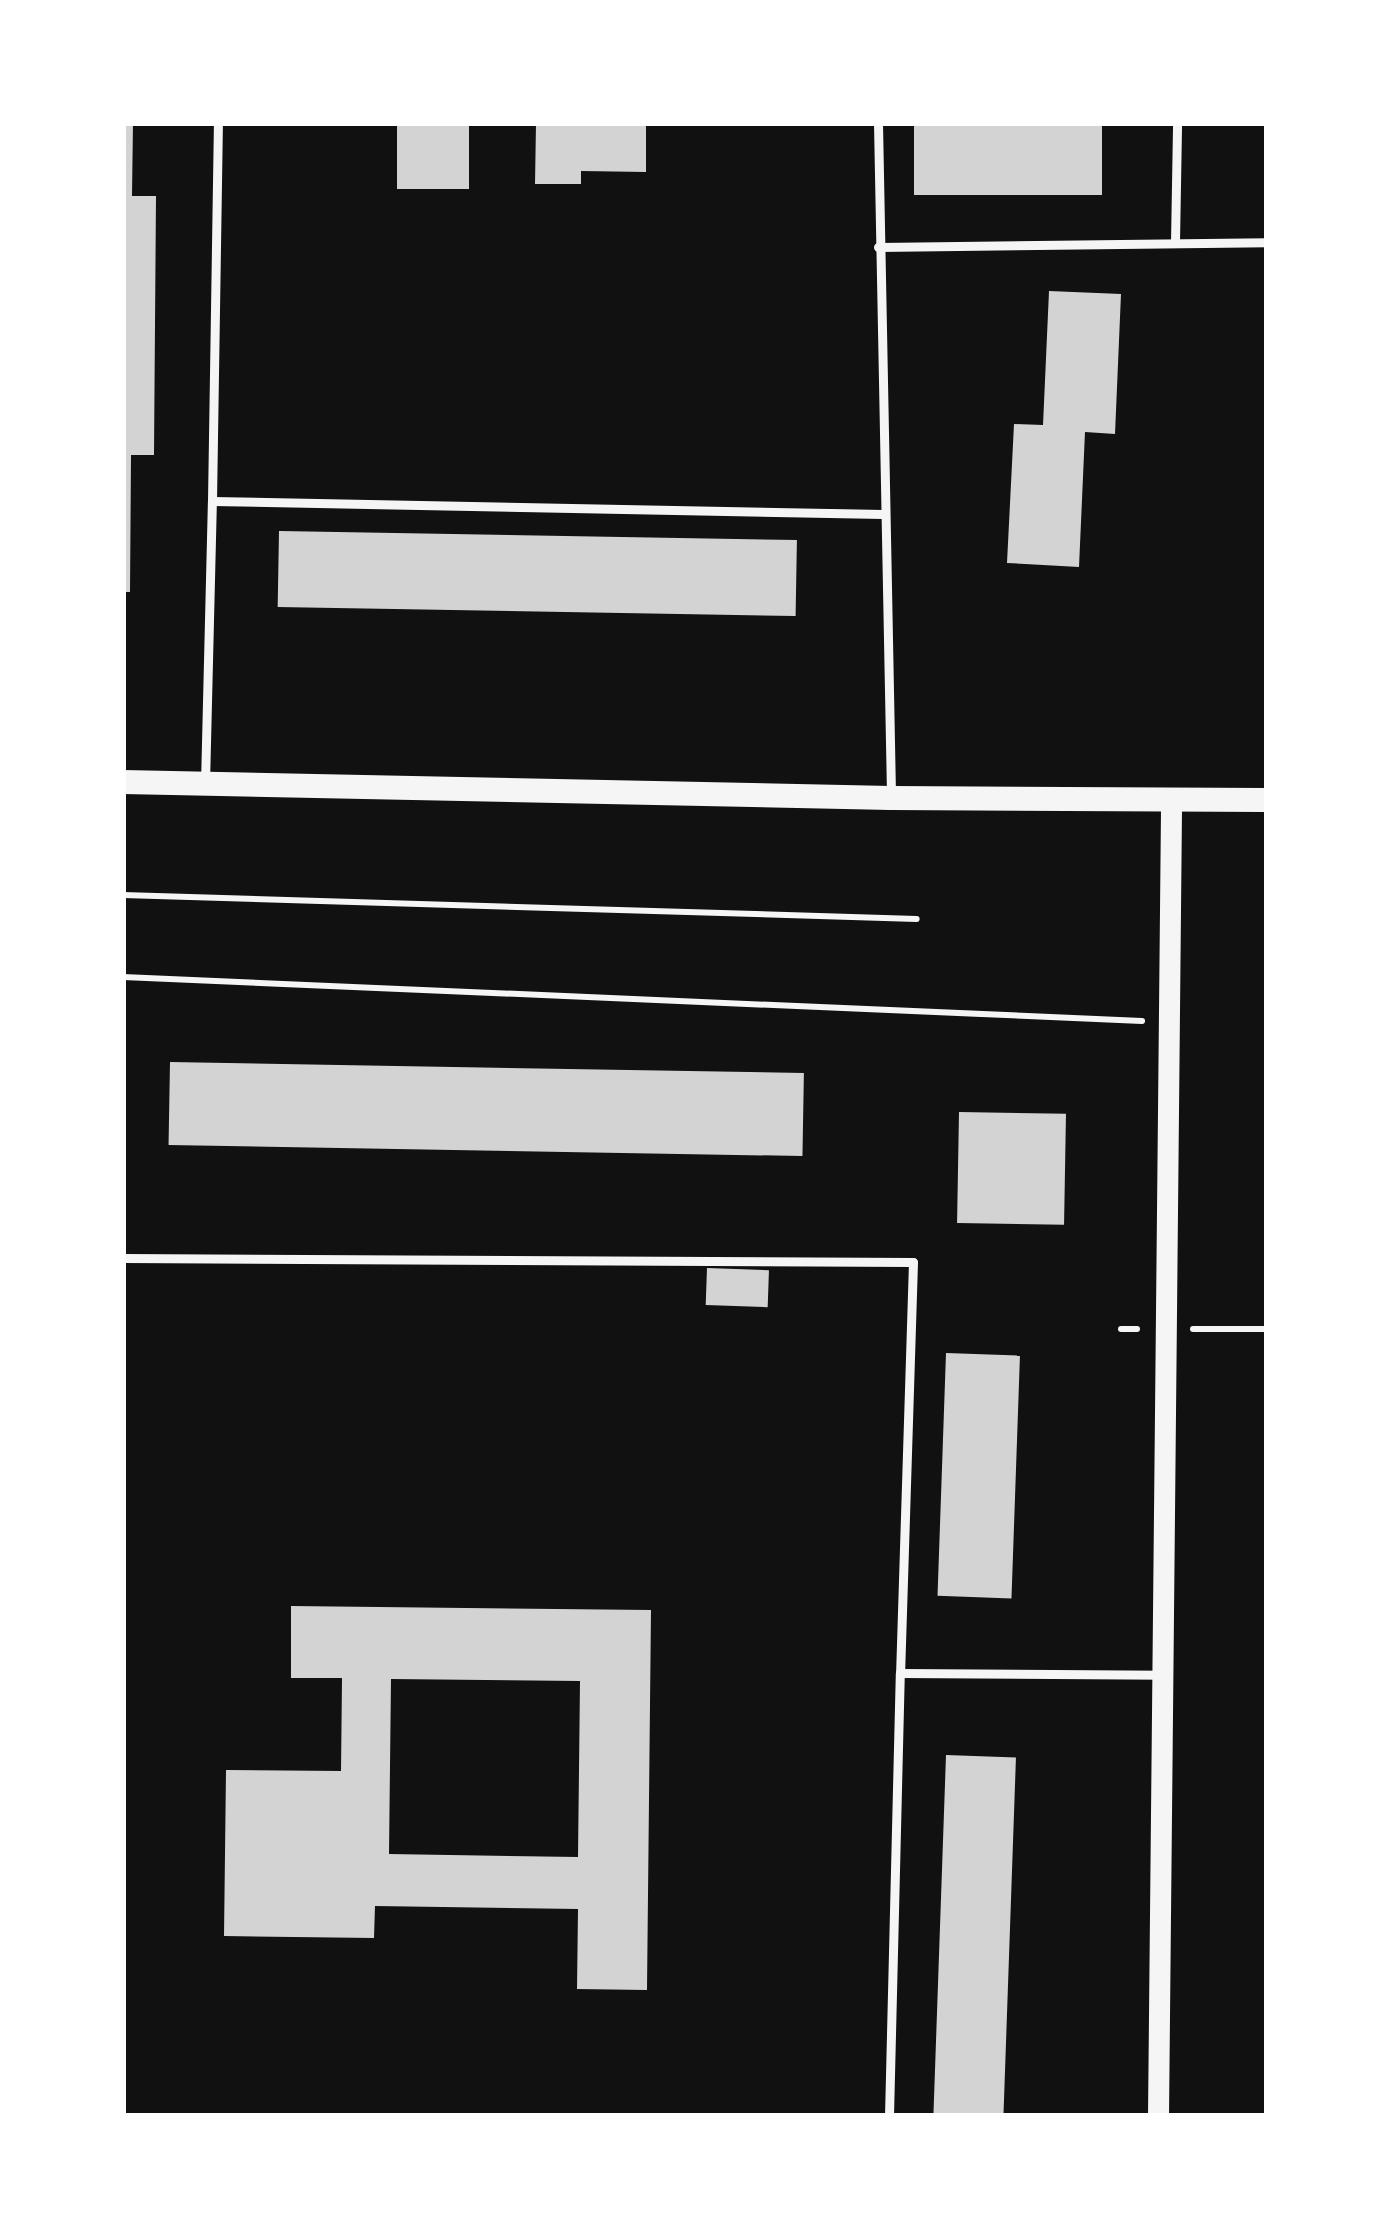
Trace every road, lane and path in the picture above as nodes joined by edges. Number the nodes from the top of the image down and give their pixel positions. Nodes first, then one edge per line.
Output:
1 (218, 123) edge
2 (878, 123) edge
3 (1177, 123) edge
4 (1175, 242) junction
5 (1267, 242) edge
6 (878, 248) junction
7 (212, 501) junction
8 (884, 514) junction
9 (123, 782) edge
10 (206, 784) junction
11 (891, 798) junction
12 (1267, 800) edge
13 (1171, 801) junction
14 (123, 895) edge
15 (917, 919) dead end
16 (123, 977) edge
17 (1169, 1022) junction
18 (123, 1258) edge
19 (900, 1673) junction
20 (1162, 1675) junction
21 (889, 2116) edge
22 (1158, 2116) edge

1 - 7 lane
2 - 6 lane
3 - 4 lane
4 - 5 lane
4 - 6 lane
6 - 8 lane
7 - 8 lane
7 - 10 lane
8 - 11 lane
9 - 10 main road
10 - 11 main road
11 - 13 main road
12 - 13 main road
13 - 17 street
14 - 15 path
16 - 17 path
17 - 20 street
18 - 19 lane
19 - 20 lane
19 - 21 lane
20 - 22 street

